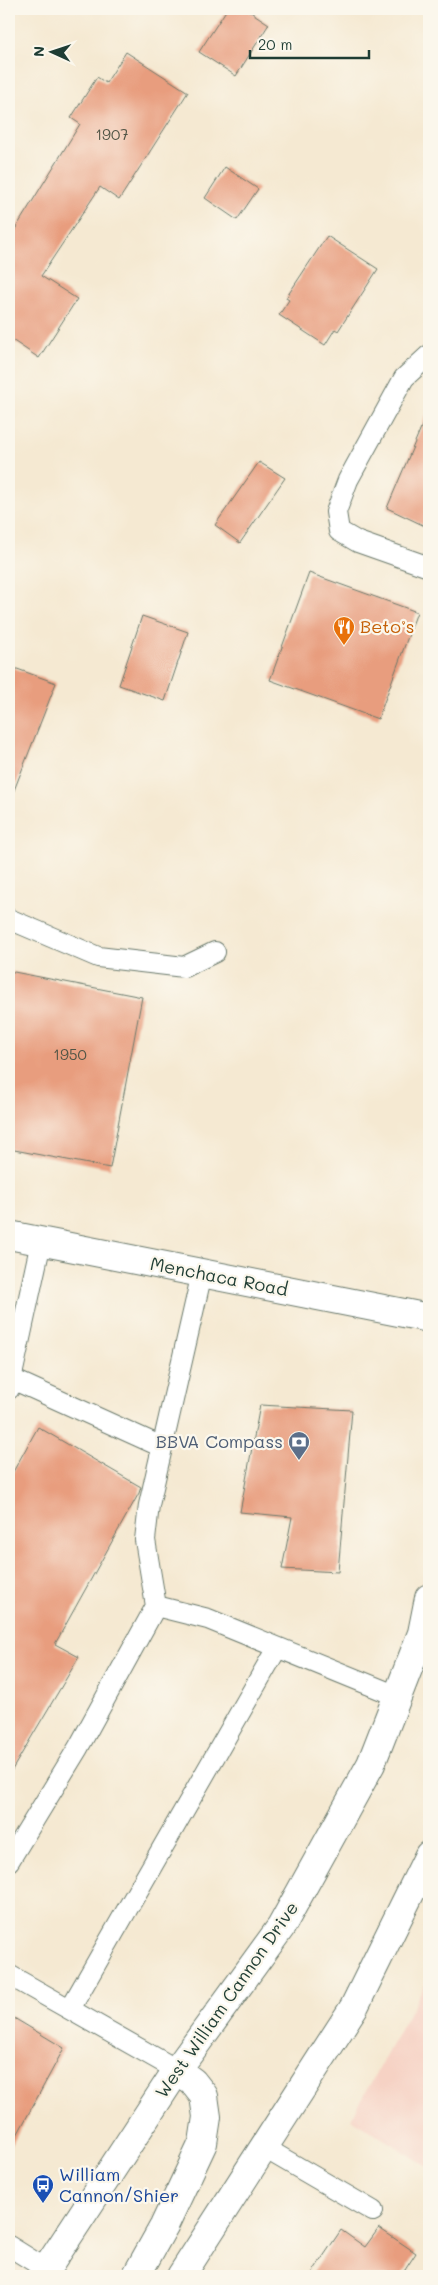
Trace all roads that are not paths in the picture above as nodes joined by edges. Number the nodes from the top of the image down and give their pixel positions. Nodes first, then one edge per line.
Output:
1 (429, 355) edge
2 (429, 567) edge
3 (9, 919) edge
4 (215, 952) dead end
5 (9, 1235) edge
6 (42, 1242) junction
7 (202, 1273) junction
8 (429, 1318) edge
9 (10, 1384) edge
10 (162, 1447) junction
11 (429, 1598) edge
12 (156, 1606) junction
13 (277, 1648) junction
14 (397, 1696) junction
15 (429, 1855) edge
16 (9, 1861) edge
17 (9, 1975) edge
18 (70, 2009) junction
19 (177, 2070) junction
20 (263, 2147) junction
21 (373, 2211) dead end
22 (9, 2246) edge
23 (44, 2273) edge
24 (136, 2276) edge
25 (181, 2276) edge

1 - 2 lane
3 - 4 lane
5 - 6 main road, Menchaca Road
6 - 7 main road, Menchaca Road
6 - 9 lane
7 - 8 main road, Menchaca Road
7 - 10 lane
9 - 10 lane
10 - 12 lane
11 - 14 main road, West William Cannon Drive
12 - 13 lane
12 - 16 lane
13 - 14 lane
13 - 18 lane
14 - 19 main road, West William Cannon Drive
15 - 20 main road
17 - 18 lane
18 - 19 lane
19 - 23 main road, West William Cannon Drive
19 - 24 main road
20 - 21 lane
20 - 25 main road
22 - 23 lane

